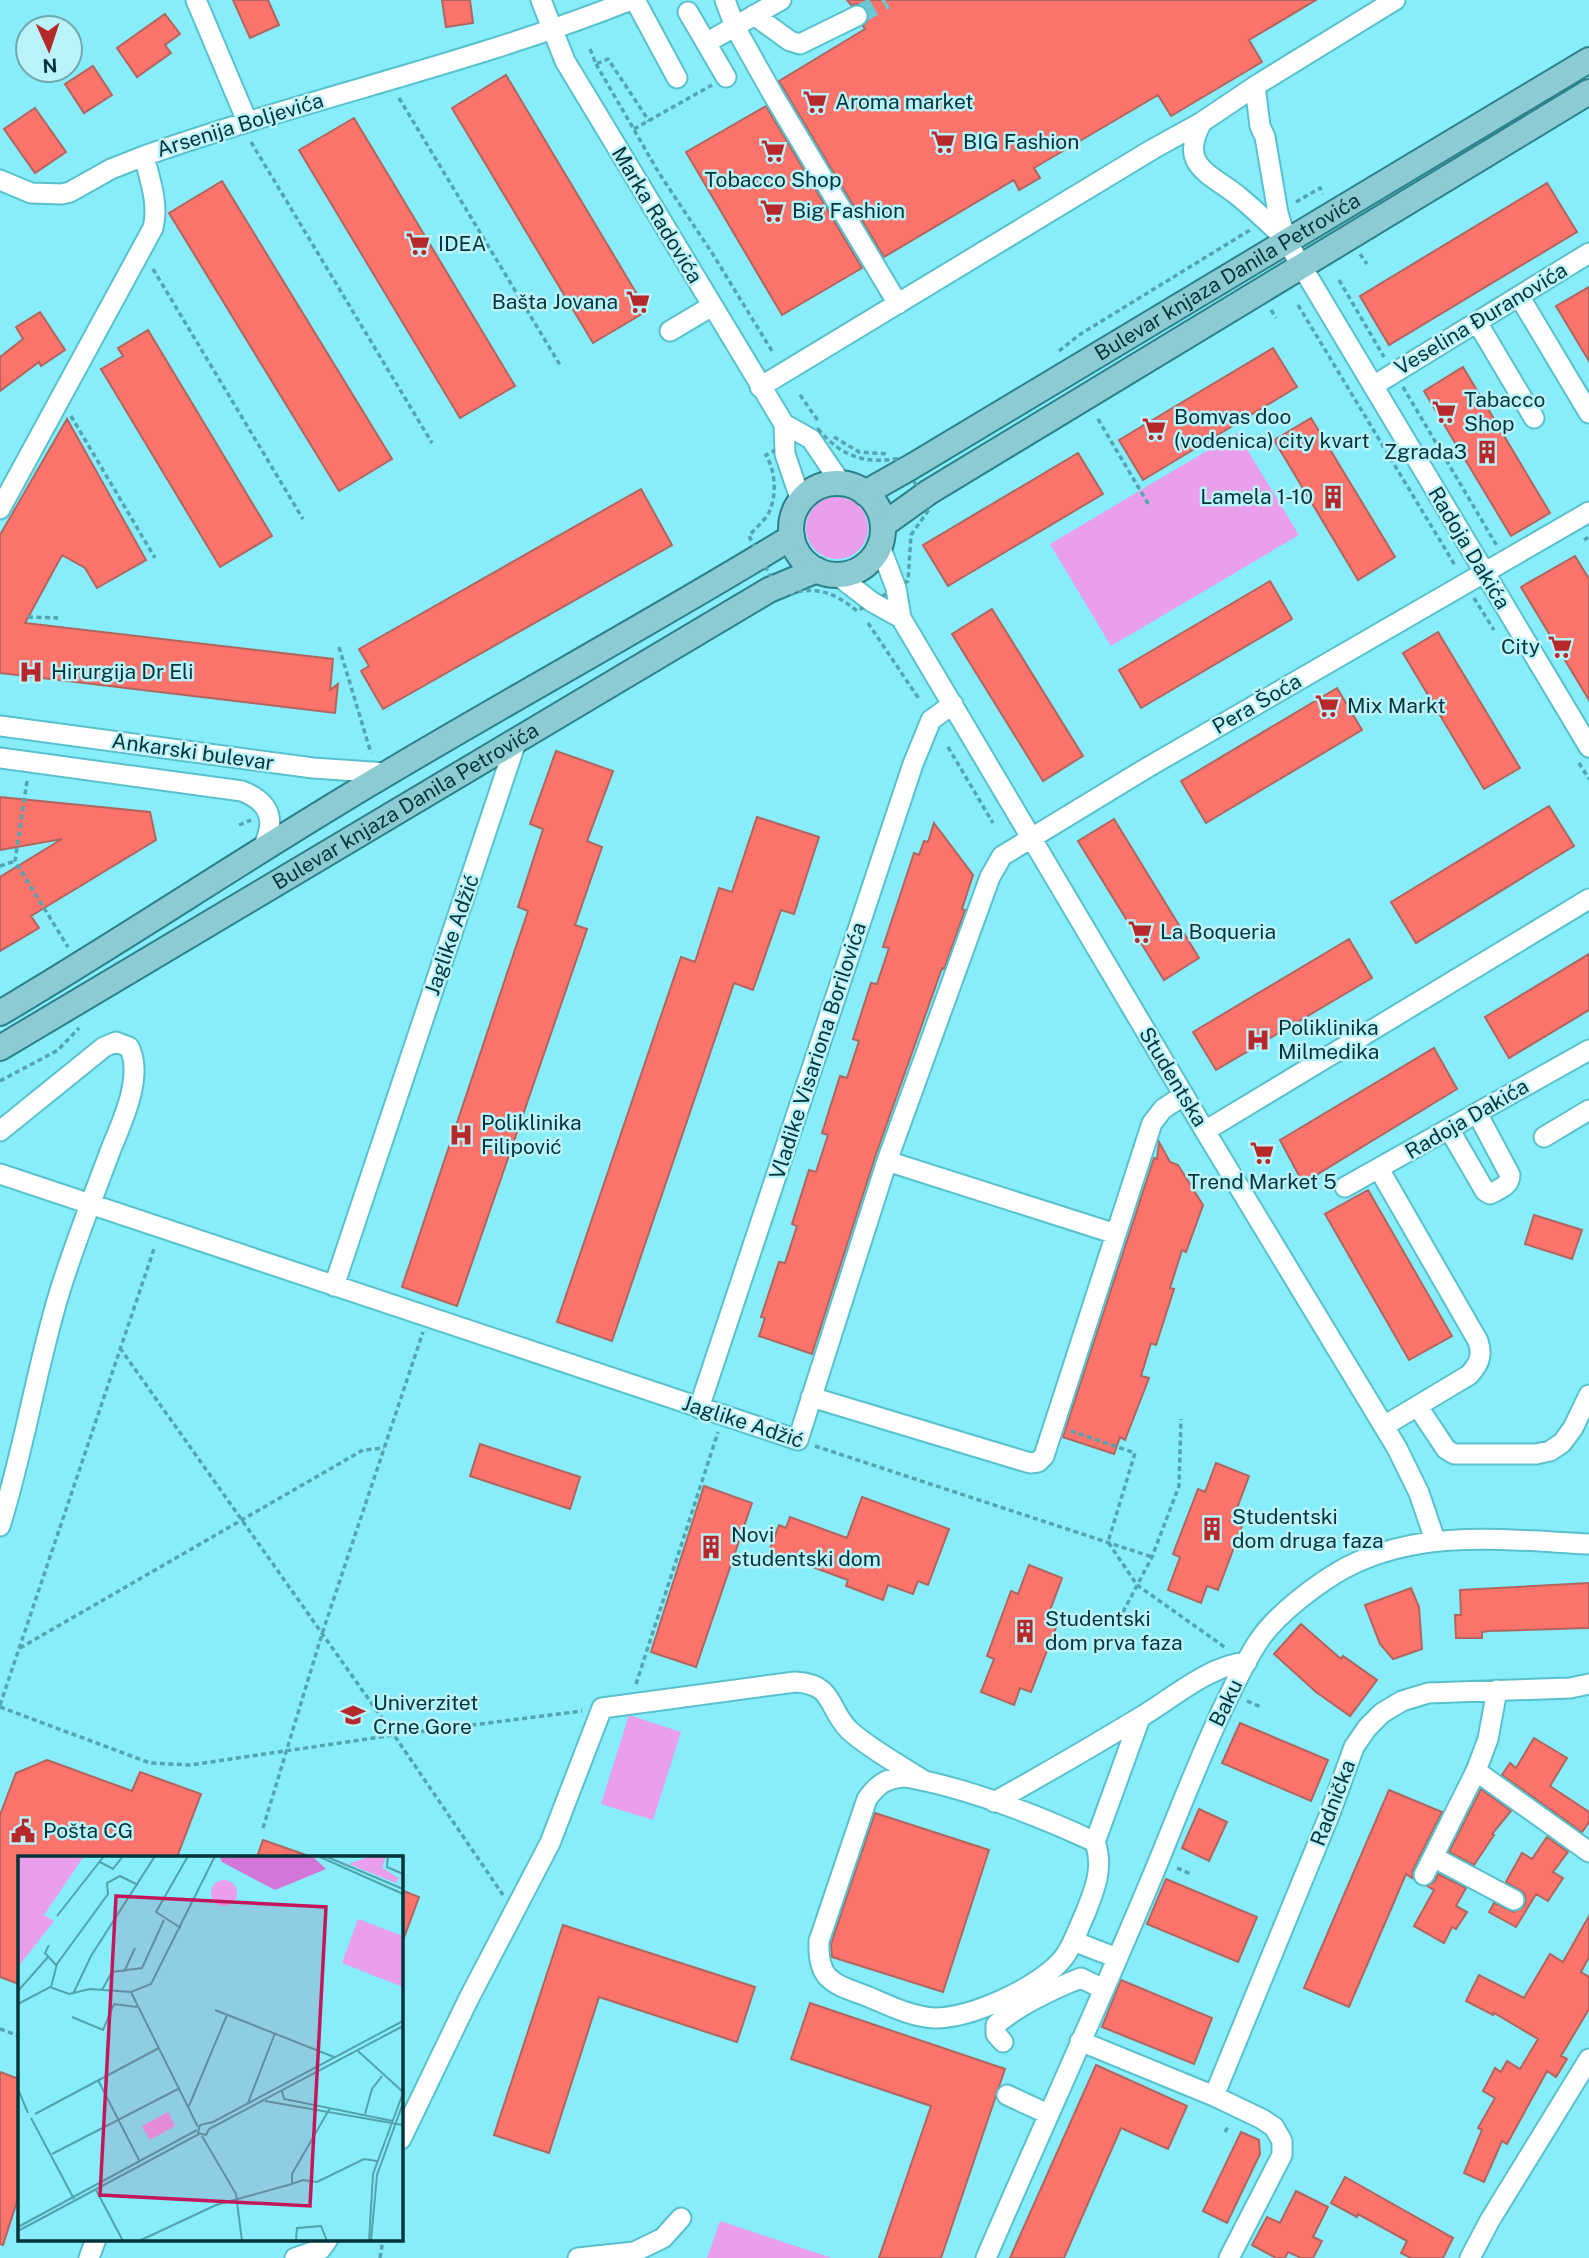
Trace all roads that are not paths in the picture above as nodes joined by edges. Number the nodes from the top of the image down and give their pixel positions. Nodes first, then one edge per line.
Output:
1 (196, 0) edge
2 (541, 0) edge
3 (633, 0) edge
4 (726, 0) edge
5 (781, 0) edge
6 (1395, 0) edge
7 (688, 12) dead end
8 (754, 15) junction
9 (857, 16) tunnel mouth
10 (735, 27) junction
11 (551, 28) junction
12 (706, 43) junction
13 (1589, 60) edge
14 (726, 77) road end
15 (677, 78) dead end
16 (1255, 86) junction
17 (1589, 92) edge
18 (1210, 117) junction
19 (1260, 126) junction
20 (248, 129) junction
21 (1157, 146) junction
22 (144, 156) junction
23 (1200, 167) junction
24 (0, 180) edge
25 (1272, 217) junction
26 (1286, 240) junction
27 (1589, 253) edge
28 (1302, 265) junction
29 (1519, 296) junction
30 (898, 304) junction
31 (712, 306) junction
32 (1477, 322) junction
33 (670, 331) dead end
34 (1373, 386) junction
35 (760, 387) junction
36 (1589, 413) edge
37 (1534, 418) dead end
38 (784, 424) junction
39 (841, 483) junction
40 (865, 493) junction
41 (801, 501) junction
42 (0, 509) edge
43 (1589, 512) edge
44 (881, 535) junction
45 (792, 537) junction
46 (827, 572) junction
47 (1484, 573) junction
48 (901, 618) junction
49 (953, 704) junction
50 (0, 726) edge
51 (516, 742) junction
52 (1589, 747) edge
53 (0, 758) edge
54 (380, 767) junction
55 (1031, 837) junction
56 (261, 849) junction
57 (1589, 899) edge
58 (0, 1013) edge
59 (0, 1048) edge
60 (1589, 1050) edge
61 (1184, 1095) junction
62 (1589, 1110) edge
63 (1477, 1113) junction
64 (1449, 1129) junction
65 (0, 1130) edge
66 (1205, 1131) junction
67 (1544, 1137) dead end
68 (887, 1161) junction
69 (1379, 1169) junction
70 (0, 1174) edge
71 (1345, 1187) dead end
72 (90, 1205) junction
73 (1116, 1234) junction
74 (334, 1286) junction
75 (1589, 1395) edge
76 (811, 1397) junction
77 (1418, 1407) junction
78 (699, 1408) junction
79 (1384, 1426) junction
80 (798, 1440) joint
81 (0, 1526) edge
82 (1435, 1540) junction
83 (1589, 1544) edge
84 (1247, 1662) junction
85 (1589, 1684) edge
86 (1497, 1690) junction
87 (1140, 1718) junction
88 (1476, 1771) junction
89 (923, 1780) junction
90 (994, 1802) junction
91 (1095, 1842) junction
92 (1589, 1852) edge
93 (1435, 1857) junction
94 (1424, 1875) dead end
95 (1514, 1900) dead end
96 (1073, 1941) junction
97 (1117, 1958) junction
98 (1103, 1989) junction
99 (1080, 2041) junction
100 (1003, 2042) dead end
101 (1589, 2059) edge
102 (1007, 2095) dead end
103 (1214, 2096) junction
104 (1048, 2113) junction
105 (402, 2137) edge
106 (681, 2218) dead end
107 (96, 2240) edge
108 (327, 2240) edge
109 (89, 2258) edge
110 (295, 2258) edge
111 (578, 2258) edge
112 (986, 2258) edge
113 (1229, 2258) edge
114 (1470, 2258) edge

1 - 20 street
2 - 11 street, Marka Radovića
3 - 11 street, Arsenija Boljevića
3 - 15 street
4 - 10 street
5 - 8 street
6 - 16 street
7 - 12 street
8 - 9 street
8 - 10 street
10 - 12 street
10 - 30 street
11 - 20 street, Arsenija Boljevića
11 - 31 street, Marka Radovića
12 - 14 street
13 - 26 main road, Bulevar knjaza Danila Petrovića
16 - 18 street
16 - 19 street
17 - 28 main road, Bulevar knjaza Danila Petrovića
18 - 19 street
18 - 21 street
18 - 23 street
19 - 25 street
20 - 22 street, Arsenija Boljevića
21 - 23 street, Radoja Dakića
21 - 30 street
22 - 24 street
22 - 42 street, Arsenija Boljevića
23 - 25 street, Radoja Dakića
25 - 26 street, Radoja Dakića
26 - 28 street, Radoja Dakića
26 - 40 main road, Bulevar knjaza Danila Petrovića
27 - 29 street, Veselina Đuranovića
28 - 34 street, Radoja Dakića
28 - 44 main road, Bulevar knjaza Danila Petrovića
29 - 32 street, Veselina Đuranovića
29 - 36 street
30 - 35 street
31 - 33 street
31 - 35 street, Marka Radovića
32 - 34 street, Veselina Đuranovića
32 - 37 street
34 - 47 street, Radoja Dakića
35 - 38 street, Marka Radovića
38 - 39 street, Marka Radovića
38 - 41 street, Marka Radovića
39 - 40 main road
39 - 41 main road
40 - 44 main road
41 - 45 main road
43 - 47 street, Pera Šoća
44 - 46 main road, Bulevar knjaza Danila Petrovića
44 - 48 street, Studentska
45 - 46 main road
45 - 54 main road, Bulevar knjaza Danila Petrovića
46 - 48 street, Studentska
46 - 51 main road, Bulevar knjaza Danila Petrovića
47 - 52 street, Radoja Dakića
47 - 55 street, Pera Šoća
48 - 49 street, Studentska
49 - 55 street, Studentska
49 - 78 street, Vladike Visariona Borilovića
50 - 54 street, Ankarski bulevar
51 - 59 main road, Bulevar knjaza Danila Petrovića
51 - 74 street, Jaglike Adžić
53 - 56 street, Ankarski bulevar
54 - 56 main road, Bulevar knjaza Danila Petrovića
55 - 61 street, Studentska
55 - 68 street, Pera Šoća
56 - 58 main road, Bulevar knjaza Danila Petrovića
57 - 66 street
60 - 63 street, Radoja Dakića
61 - 66 street, Studentska
61 - 73 street
62 - 67 street
63 - 64 street, Radoja Dakića
63 - 64 street
64 - 69 street, Radoja Dakića
65 - 72 street
66 - 79 street, Studentska
68 - 73 street
68 - 76 street, Pera Šoća
69 - 71 street, Radoja Dakića
69 - 77 street
70 - 72 street, Jaglike Adžić
72 - 74 street, Jaglike Adžić
72 - 81 street
73 - 76 street
74 - 78 street, Jaglike Adžić
75 - 77 street
76 - 80 street, Pera Šoća
77 - 79 street
78 - 80 street, Jaglike Adžić
79 - 82 street, Studentska
82 - 83 street, Baku
82 - 84 street, Baku
84 - 87 street
84 - 97 street, Baku
85 - 86 street, Radnička
86 - 88 street
86 - 103 street, Radnička
87 - 90 street
87 - 91 street
88 - 92 street
88 - 93 street
89 - 90 street
89 - 96 street
89 - 105 street
90 - 91 street
91 - 96 street
93 - 94 street
93 - 95 street
96 - 97 street
97 - 98 street, Baku
98 - 99 street, Baku
98 - 100 street
99 - 103 street
99 - 104 street, Baku
101 - 114 street
102 - 104 street
103 - 113 street
104 - 112 street, Baku
106 - 111 street
107 - 109 street
108 - 110 street

